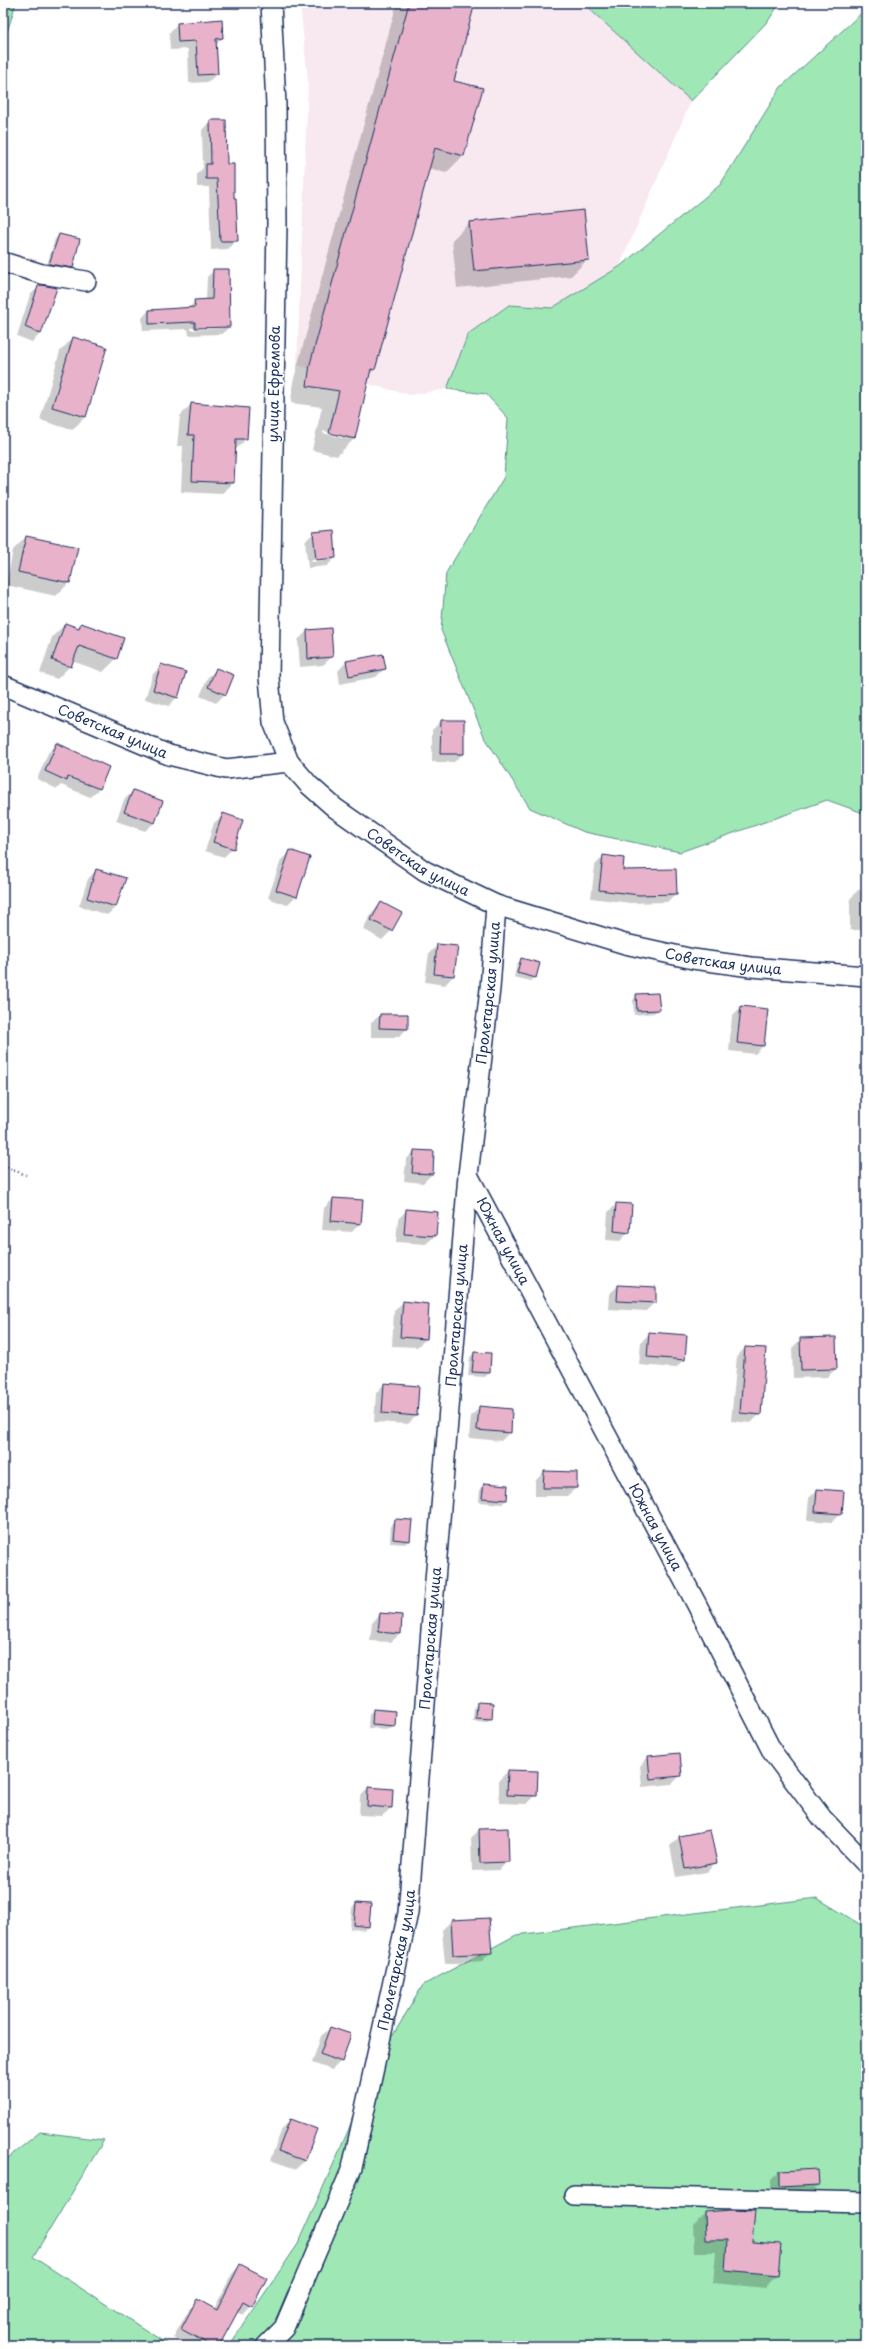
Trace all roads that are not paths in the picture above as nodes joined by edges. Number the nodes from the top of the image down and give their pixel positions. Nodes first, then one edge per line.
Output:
1 (271, 3) edge
2 (3, 262) edge
3 (86, 281) dead end
4 (3, 685) edge
5 (289, 762) junction
6 (496, 905) junction
7 (866, 976) edge
8 (468, 1175) junction
9 (866, 1864) edge
10 (574, 2195) dead end
11 (866, 2202) edge
12 (266, 2346) edge

1 - 5 street, улица Ефремова
2 - 3 street
4 - 5 street, Советская улица
5 - 6 street, Советская улица
6 - 7 street, Советская улица
6 - 8 street, Пролетарская улица
8 - 9 street, Южная улица
8 - 12 street, Пролетарская улица
10 - 11 street

